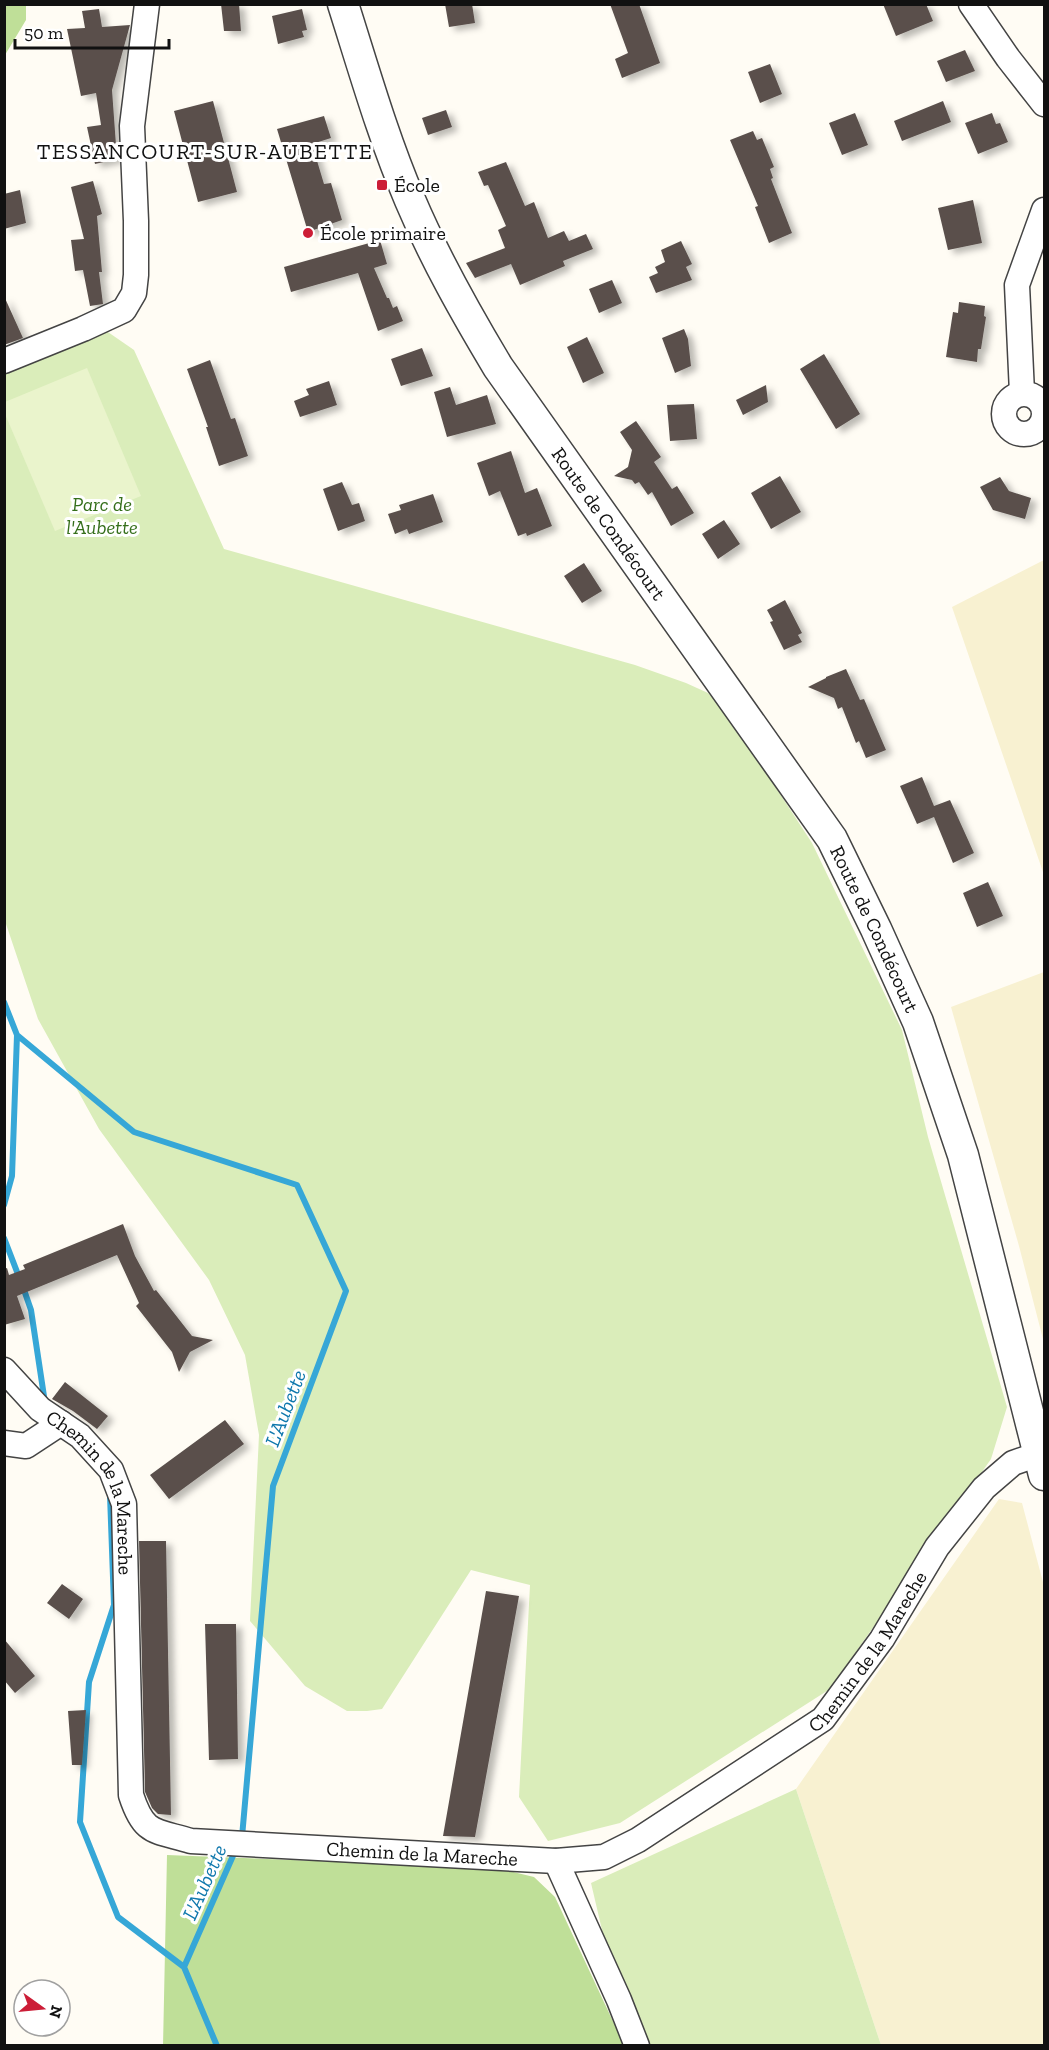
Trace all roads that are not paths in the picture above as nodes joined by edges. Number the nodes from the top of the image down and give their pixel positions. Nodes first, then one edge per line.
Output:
1 (147, 4) edge
2 (343, 4) edge
3 (971, 4) edge
4 (1044, 104) edge
5 (1044, 210) edge
6 (4, 361) edge
7 (1022, 393) dead end
8 (4, 1370) edge
9 (62, 1423) junction
10 (4, 1443) edge
11 (1042, 1465) edge
12 (556, 1862) junction
13 (636, 2046) edge

1 - 6 street
2 - 11 street, Route de Condécourt
3 - 4 street
5 - 7 street
8 - 9 street, Chemin de la Mareche
9 - 10 street
9 - 12 street, Chemin de la Mareche
11 - 12 street, Chemin de la Mareche
12 - 13 street

